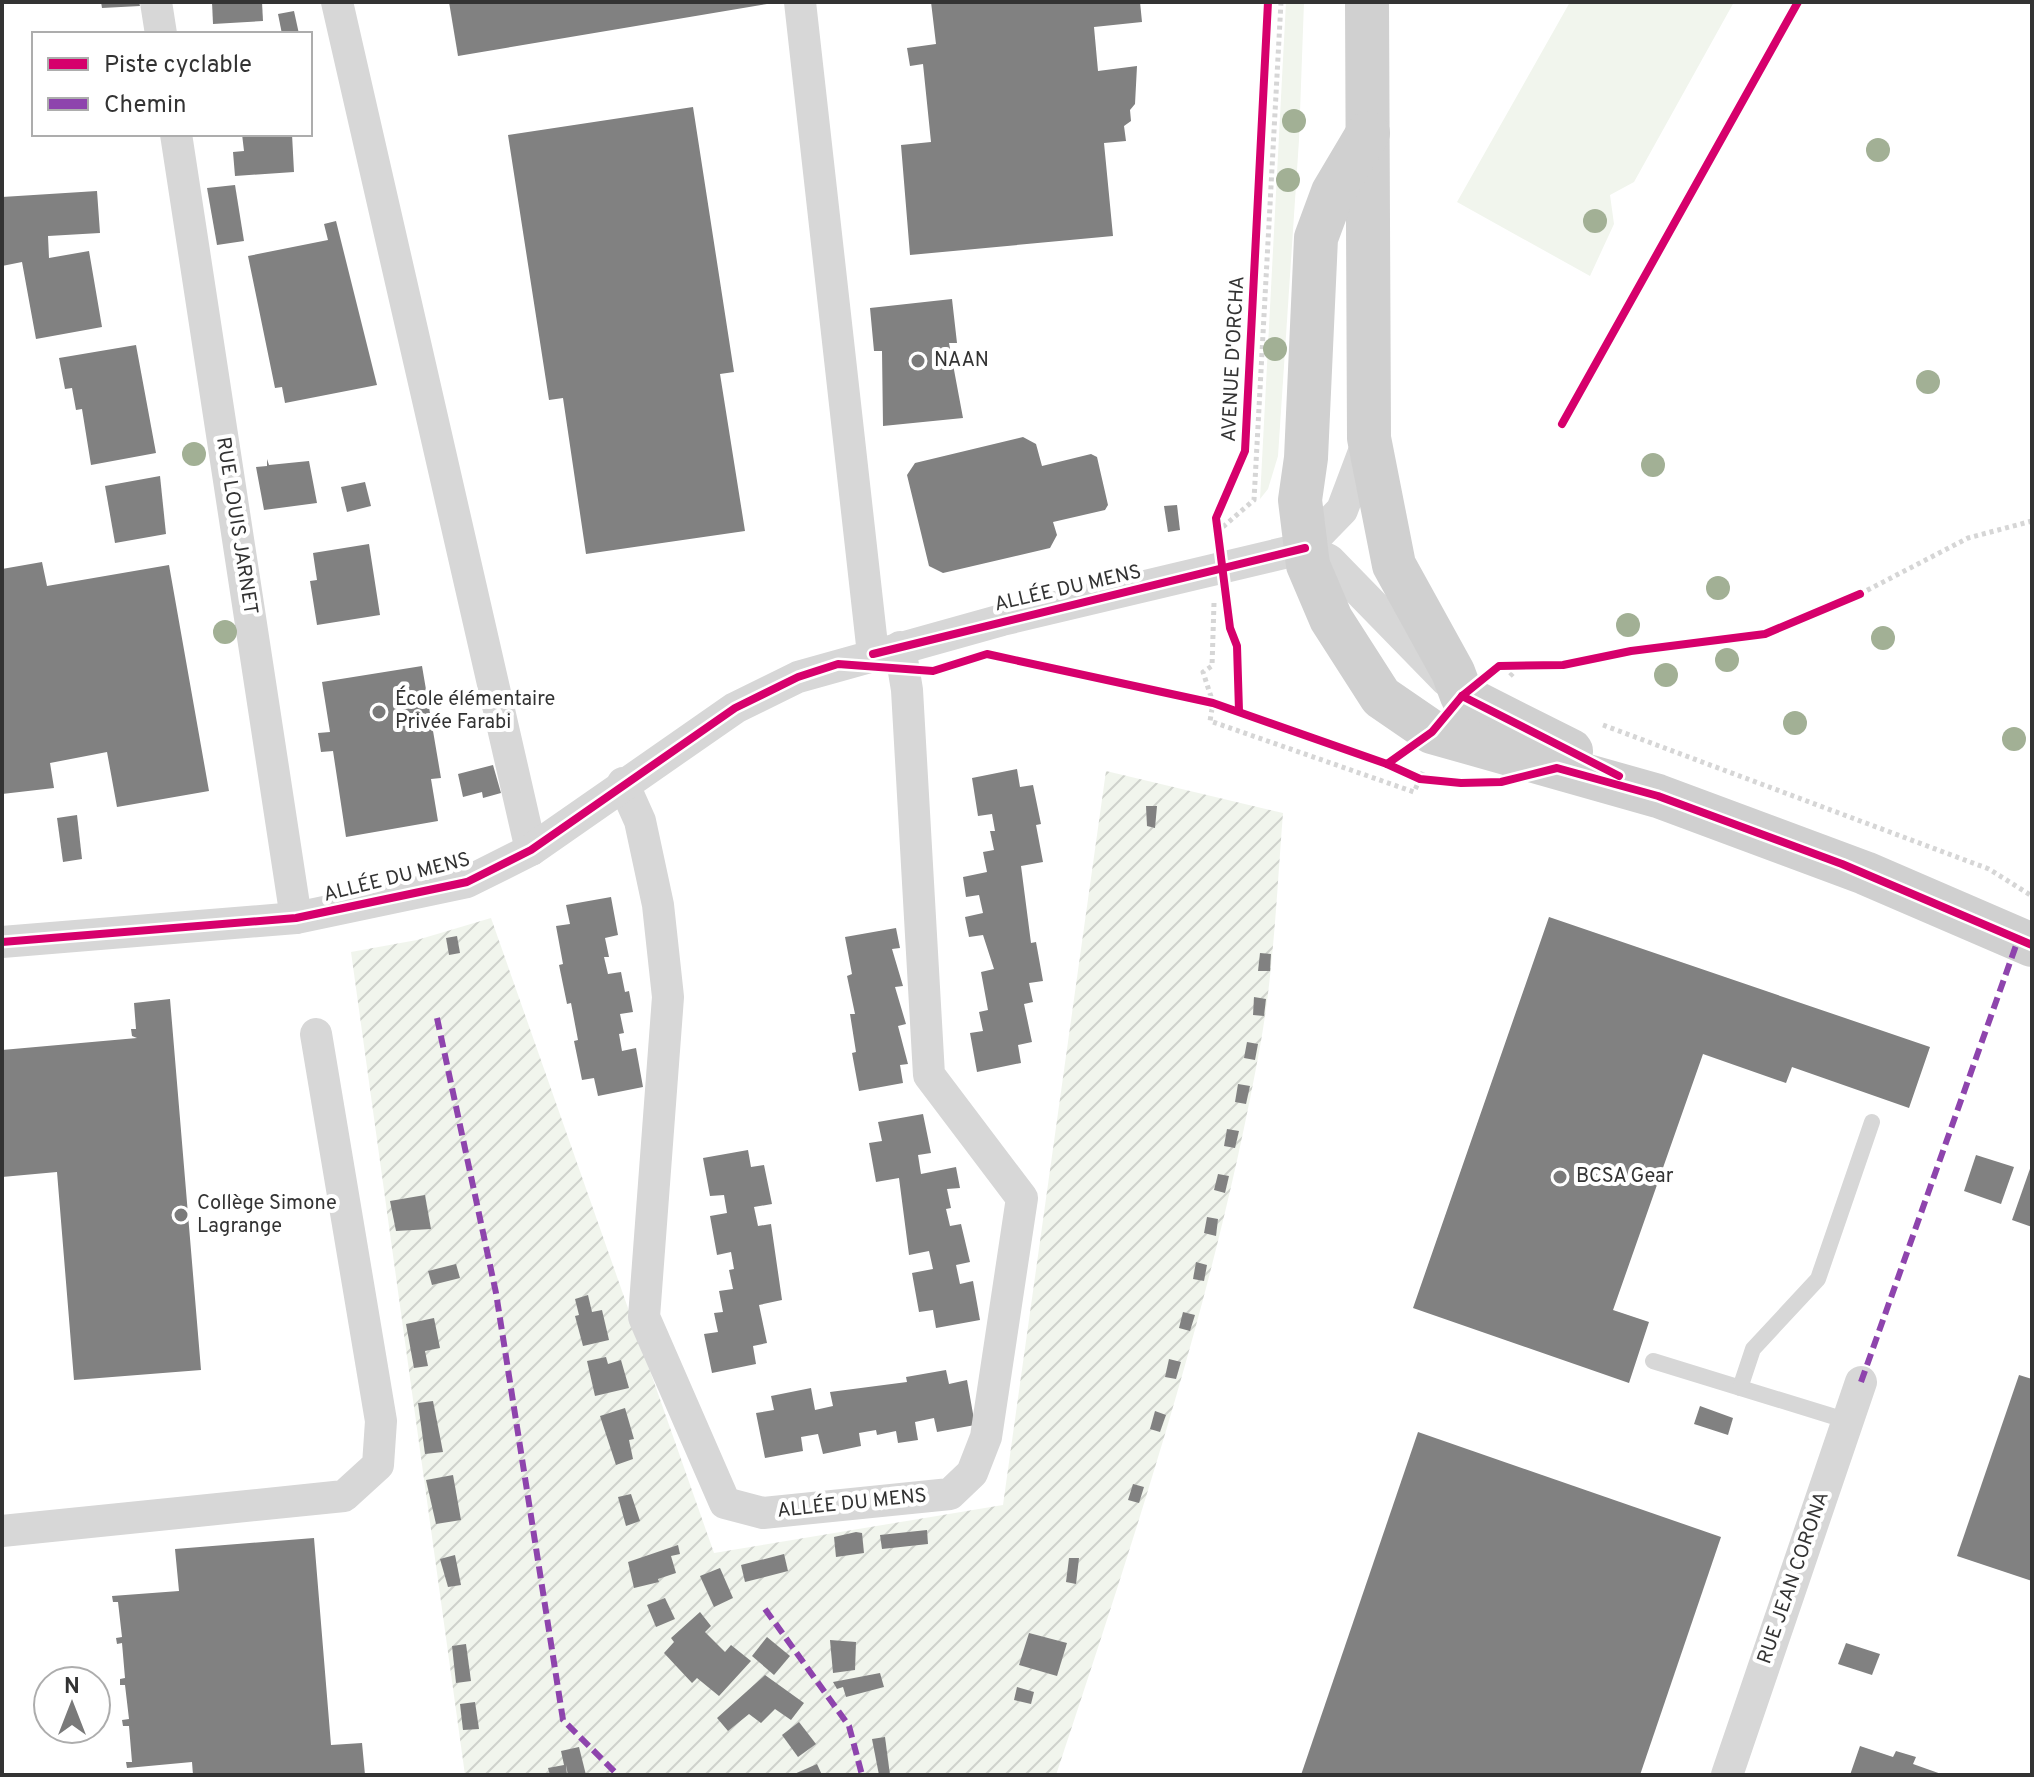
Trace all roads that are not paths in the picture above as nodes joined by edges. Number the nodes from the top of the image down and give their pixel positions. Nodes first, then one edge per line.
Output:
1 (156, 2) edge
2 (337, 2) edge
3 (800, 2) edge
4 (1367, 2) edge
5 (161, 32) edge
6 (1368, 133) junction
7 (176, 136) edge
8 (1369, 438) junction
9 (1305, 548) junction
10 (887, 651) junction
11 (1462, 696) junction
12 (623, 783) junction
13 (1658, 796) junction
14 (531, 850) junction
15 (296, 918) junction
16 (2, 942) edge
17 (2032, 945) edge
18 (316, 1034) dead end
19 (1872, 1122) dead end
20 (1653, 1361) dead end
21 (1861, 1382) dead end
22 (1740, 1388) junction
23 (1848, 1421) junction
24 (2, 1531) edge
25 (1727, 1775) edge

1 - 5 street
2 - 14 street
3 - 10 street
4 - 6 main road
6 - 8 main road
6 - 9 main road
7 - 15 street, RUE LOUIS JARNET
8 - 9 street
8 - 11 main road
9 - 10 street, ALLÉE DU MENS
9 - 11 street
9 - 13 main road
10 - 12 street, ALLÉE DU MENS
10 - 12 street, ALLÉE DU MENS
11 - 13 main road
12 - 14 street, ALLÉE DU MENS
13 - 17 main road
14 - 15 street, ALLÉE DU MENS
15 - 16 street, ALLÉE DU MENS
18 - 24 street
19 - 22 lane
20 - 22 lane
21 - 23 street, RUE JEAN CORONA
22 - 23 lane
23 - 25 street, RUE JEAN CORONA

